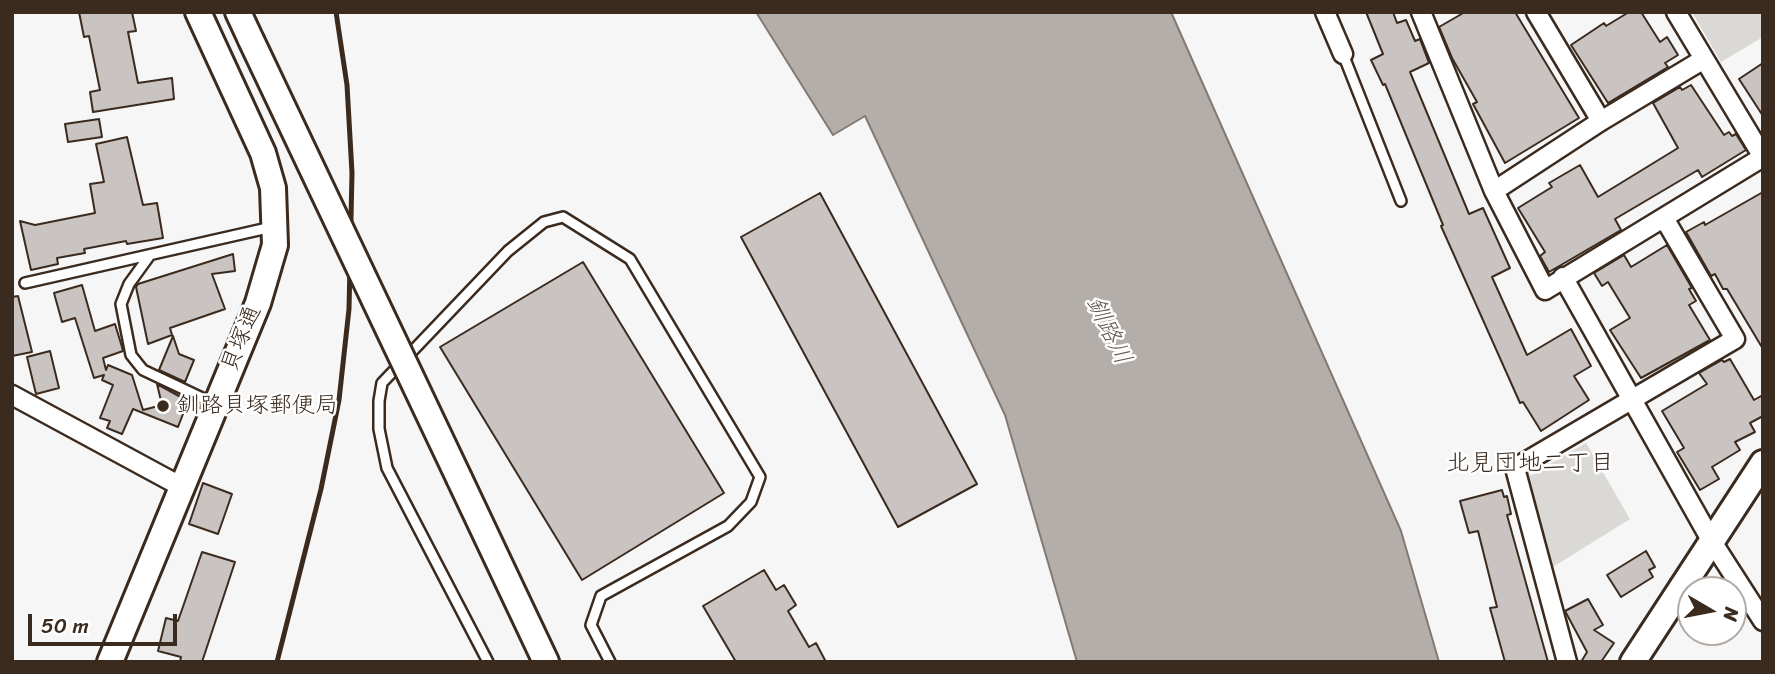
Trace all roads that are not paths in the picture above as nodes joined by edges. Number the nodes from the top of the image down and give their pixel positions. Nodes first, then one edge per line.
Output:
1 (198, 12) edge
2 (238, 12) edge
3 (1325, 12) edge
4 (1421, 12) edge
5 (1536, 12) edge
6 (1676, 12) edge
7 (1343, 54) joint
8 (1704, 59) junction
9 (1601, 121) junction
10 (1494, 191) junction
11 (1401, 201) dead end
12 (1664, 218) junction
13 (276, 226) junction
14 (150, 255) junction
15 (1563, 277) junction
16 (25, 283) dead end
17 (12, 395) edge
18 (1632, 401) junction
19 (216, 405) junction
20 (1763, 463) edge
21 (182, 486) junction
22 (1711, 540) junction
23 (1763, 621) edge
24 (110, 662) edge
25 (488, 662) edge
26 (546, 662) edge
27 (610, 662) edge
28 (1567, 662) edge
29 (1633, 662) edge

1 - 13 street, 貝塚通
2 - 26 street, bridge
3 - 7 street
4 - 10 street
5 - 9 street
6 - 8 street
7 - 11 lane
8 - 9 street
8 - 12 street
9 - 10 street
10 - 15 street
12 - 15 street
12 - 18 street
13 - 14 lane
13 - 19 street, 貝塚通
14 - 16 lane
14 - 19 lane
15 - 18 street
17 - 21 street
18 - 22 street
18 - 28 street
19 - 21 street, 貝塚通
20 - 22 street
21 - 24 street, 貝塚通
22 - 23 street
22 - 29 street
25 - 27 lane

